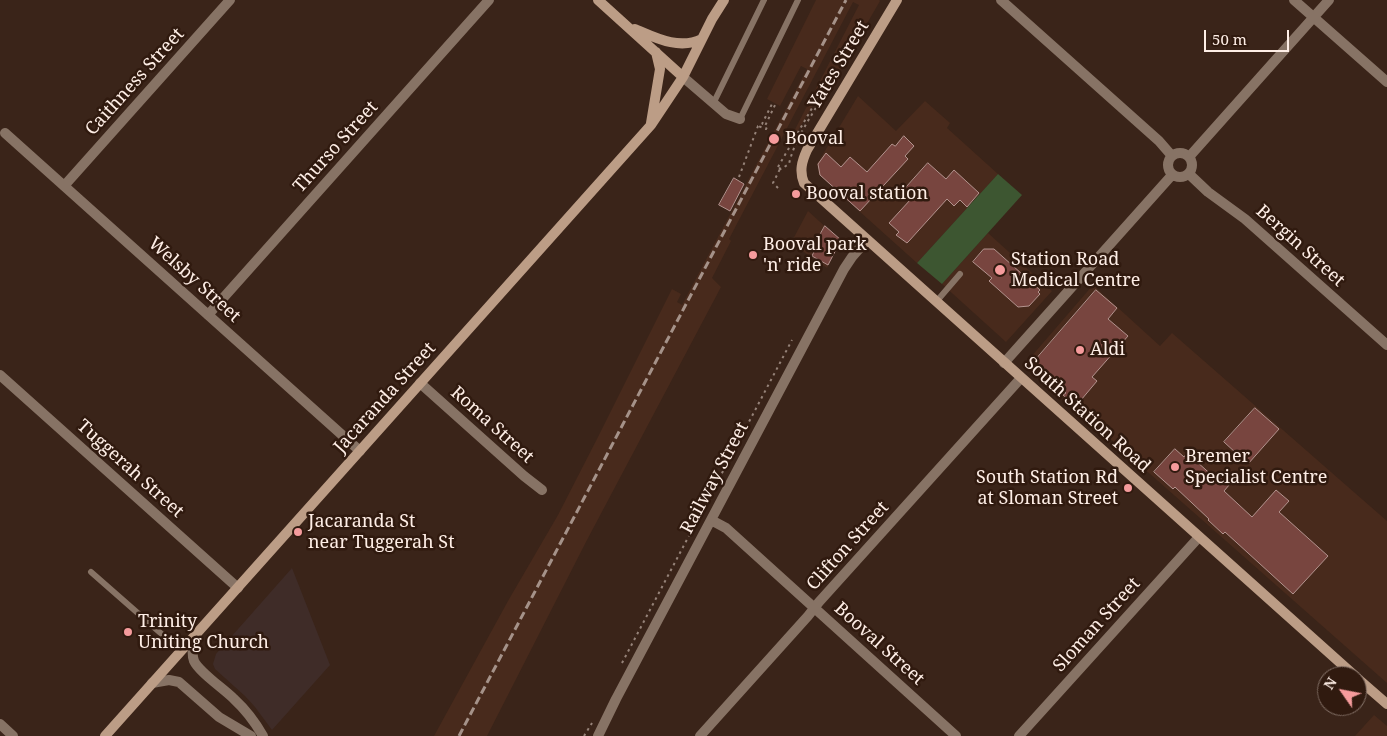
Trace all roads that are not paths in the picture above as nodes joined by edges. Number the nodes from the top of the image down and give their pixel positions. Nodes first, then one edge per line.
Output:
1 (230, 0) edge
2 (488, 0) edge
3 (598, 0) edge
4 (724, 0) edge
5 (764, 0) edge
6 (798, 0) edge
7 (897, 0) edge
8 (1001, 0) edge
9 (1294, 0) edge
10 (1329, 0) edge
11 (1313, 17) junction
12 (627, 25) junction
13 (702, 39) junction
14 (656, 52) junction
15 (683, 77) junction
16 (1387, 82) edge
17 (713, 104) junction
18 (740, 119) joint
19 (651, 125) junction
20 (5, 133) dead end
21 (1172, 156) junction
22 (1189, 157) junction
23 (1188, 174) junction
24 (1172, 175) junction
25 (801, 176) joint
26 (64, 186) junction
27 (867, 240) junction
28 (960, 274) dead end
29 (936, 302) junction
30 (208, 315) junction
31 (1387, 345) edge
32 (1004, 363) junction
33 (0, 375) edge
34 (1021, 378) junction
35 (420, 384) junction
36 (360, 450) junction
37 (542, 490) dead end
38 (711, 520) junction
39 (1199, 537) junction
40 (91, 572) dead end
41 (238, 588) junction
42 (815, 608) junction
43 (194, 637) junction
44 (181, 652) junction
45 (1344, 666) edge
46 (152, 683) junction
47 (1367, 687) edge
48 (1387, 704) edge
49 (0, 724) edge
50 (14, 736) edge
51 (105, 736) edge
52 (251, 736) edge
53 (263, 736) edge
54 (598, 736) edge
55 (700, 736) edge
56 (956, 736) edge
57 (1019, 736) edge

1 - 26 street, Caithness Street
2 - 30 street, Thurso Street
3 - 12 street
4 - 13 street, Jacaranda Street
5 - 17 lane
6 - 18 lane
7 - 25 street, Yates Street
8 - 21 street
9 - 11 street
10 - 11 street
11 - 16 street
11 - 22 street
12 - 13 street
12 - 14 street
13 - 15 street, Jacaranda Street
14 - 15 street
14 - 19 street
15 - 17 street
15 - 19 street, Jacaranda Street
17 - 18 street
19 - 35 street, Jacaranda Street
20 - 26 street, Welsby Street
21 - 22 street
21 - 24 street
22 - 23 street
23 - 24 street
23 - 31 street, Bergin Street
24 - 32 street
25 - 27 street, South Station Road
26 - 30 street, Welsby Street
27 - 29 street, South Station Road
27 - 38 street, Railway Street
28 - 29 lane
29 - 32 street, South Station Road
30 - 36 street, Welsby Street
32 - 34 street, South Station Road
33 - 41 street, Tuggerah Street
34 - 39 street, South Station Road
34 - 42 street, Clifton Street
35 - 36 street, Jacaranda Street
35 - 37 street, Roma Street
36 - 41 street, Jacaranda Street
38 - 42 street, Booval Street
38 - 54 street, Railway Street
39 - 45 street, South Station Road
39 - 57 street, Sloman Street
40 - 44 lane
41 - 43 street, Jacaranda Street
42 - 55 street, Clifton Street
42 - 56 street, Booval Street
43 - 44 street, Jacaranda Street
43 - 53 street
44 - 46 street, Jacaranda Street
46 - 51 street, Jacaranda Street
46 - 52 street
47 - 48 street, South Station Road
49 - 50 street

